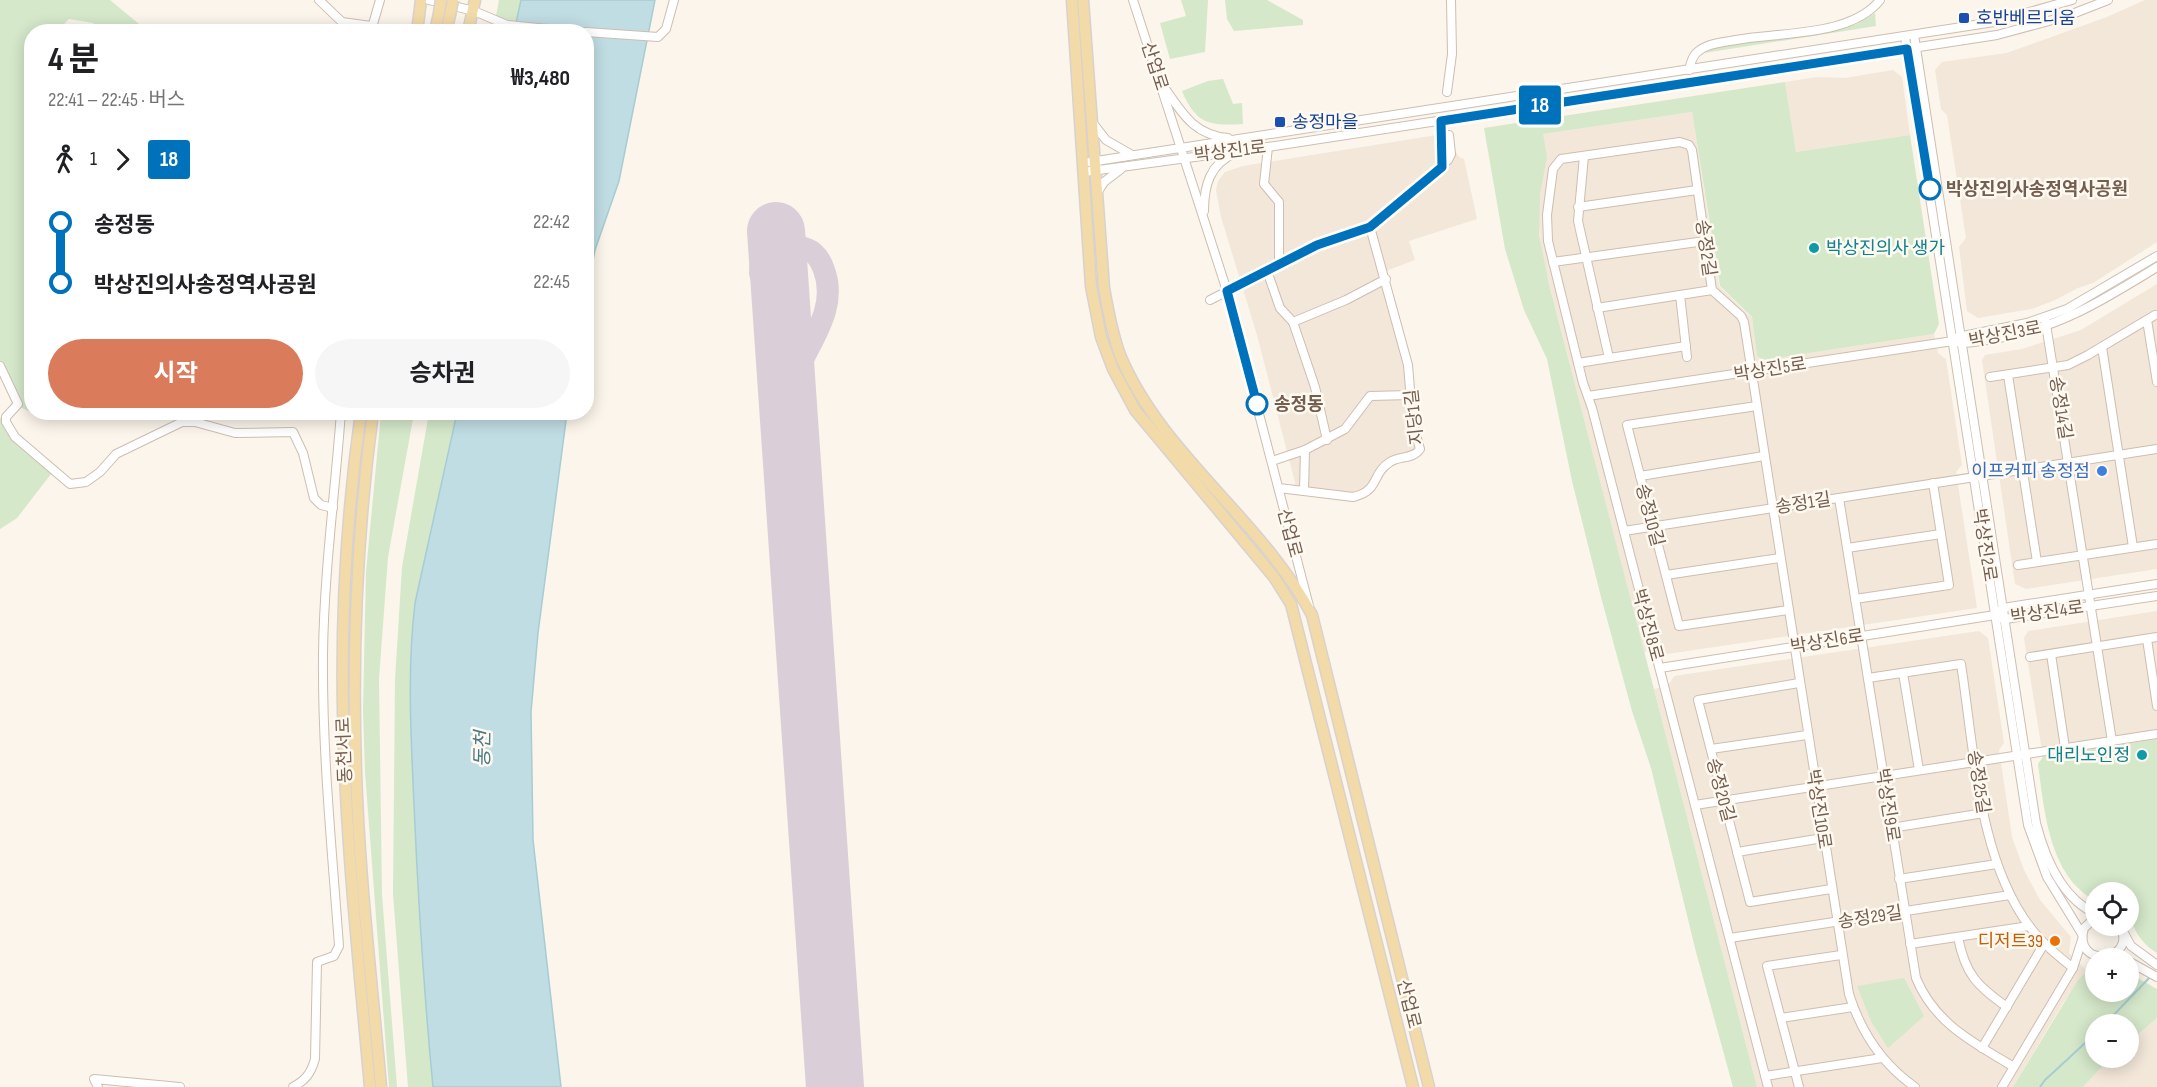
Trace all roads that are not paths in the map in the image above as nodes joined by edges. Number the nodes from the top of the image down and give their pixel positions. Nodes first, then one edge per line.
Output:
1 (319, 0) edge
2 (380, 0) edge
3 (421, 0) edge
4 (429, 0) edge
5 (441, 0) edge
6 (453, 0) edge
7 (674, 0) edge
8 (1072, 0) edge
9 (1083, 0) edge
10 (1133, 0) edge
11 (1451, 0) edge
12 (1880, 0) edge
13 (2072, 0) edge
14 (2108, 0) edge
15 (475, 5) edge
16 (444, 14) junction
17 (350, 24) edge
18 (373, 24) edge
19 (418, 24) edge
20 (439, 24) edge
21 (445, 24) edge
22 (470, 24) edge
23 (510, 24) edge
24 (594, 33) edge
25 (1910, 36) junction
26 (1912, 49) junction
27 (1689, 70) junction
28 (1159, 79) junction
29 (1448, 92) dead end
30 (1092, 121) junction
31 (1441, 121) junction
32 (1449, 135) dead end
33 (1238, 139) junction
34 (1268, 147) junction
35 (1241, 150) junction
36 (1183, 153) junction
37 (1135, 155) junction
38 (1165, 156) junction
39 (1584, 156) junction
40 (1556, 162) joint
41 (1095, 165) junction
42 (1129, 165) junction
43 (1084, 167) junction
44 (1442, 167) junction
45 (1698, 190) junction
46 (1097, 194) junction
47 (1578, 207) junction
48 (1204, 220) junction
49 (1370, 227) junction
50 (1705, 240) junction
51 (2157, 256) edge
52 (1585, 258) junction
53 (1553, 262) junction
54 (1279, 264) junction
55 (2157, 267) edge
56 (1267, 271) junction
57 (1386, 279) junction
58 (1712, 290) junction
59 (1227, 291) junction
60 (1680, 295) junction
61 (1210, 300) dead end
62 (1597, 308) junction
63 (1293, 322) junction
64 (2046, 322) junction
65 (1962, 340) junction
66 (1953, 341) junction
67 (1686, 346) junction
68 (2102, 347) junction
69 (1687, 357) dead end
70 (1609, 358) junction
71 (1578, 363) junction
72 (0, 366) edge
73 (2055, 368) junction
74 (1751, 372) junction
75 (2008, 375) junction
76 (1990, 377) dead end
77 (2157, 382) edge
78 (1411, 394) junction
79 (1588, 396) junction
80 (1757, 406) junction
81 (340, 420) edge
82 (360, 420) edge
83 (372, 420) edge
84 (1327, 440) junction
85 (2157, 449) edge
86 (1305, 450) junction
87 (2119, 455) junction
88 (1764, 456) junction
89 (1272, 461) junction
90 (2069, 462) junction
91 (2023, 470) junction
92 (1640, 476) junction
93 (1978, 476) junction
94 (1933, 483) junction
95 (1279, 488) junction
96 (1304, 491) junction
97 (1839, 498) junction
98 (333, 508) junction
99 (1772, 508) junction
100 (1653, 526) junction
101 (1624, 531) junction
102 (1941, 534) junction
103 (2157, 543) edge
104 (2133, 547) junction
105 (1847, 549) junction
106 (2084, 555) junction
107 (1780, 558) junction
108 (2037, 562) junction
109 (2018, 565) dead end
110 (1666, 575) junction
111 (2157, 584) edge
112 (2090, 595) junction
113 (2157, 596) edge
114 (1855, 599) junction
115 (2091, 606) junction
116 (2003, 608) junction
117 (1788, 610) junction
118 (1312, 615) junction
119 (1995, 615) junction
120 (2005, 619) junction
121 (1861, 636) junction
122 (2157, 638) edge
123 (2147, 639) junction
124 (1794, 647) junction
125 (2098, 647) junction
126 (2051, 654) junction
127 (2030, 657) dead end
128 (1659, 668) junction
129 (1903, 673) junction
130 (1868, 678) junction
131 (1799, 683) junction
132 (2156, 685) edge
133 (2157, 706) edge
134 (2157, 734) edge
135 (1807, 735) junction
136 (2112, 741) junction
137 (2065, 748) junction
138 (1711, 749) junction
139 (2021, 755) junction
140 (1976, 762) junction
141 (1919, 770) junction
142 (1883, 776) junction
143 (1815, 786) junction
144 (1724, 800) junction
145 (1695, 805) junction
146 (1984, 813) junction
147 (1891, 828) junction
148 (1823, 838) junction
149 (1737, 852) junction
150 (1997, 864) junction
151 (1899, 879) junction
152 (1831, 889) junction
153 (2010, 895) junction
154 (2085, 907) edge
155 (1905, 912) junction
156 (1836, 922) junction
157 (2029, 926) junction
158 (2085, 929) edge
159 (2125, 936) edge
160 (1958, 937) junction
161 (2082, 937) junction
162 (1730, 938) junction
163 (1910, 944) junction
164 (2044, 944) junction
165 (2087, 948) edge
166 (1841, 955) junction
167 (2085, 959) edge
168 (2154, 963) edge
169 (2139, 967) edge
170 (2073, 968) junction
171 (2157, 977) edge
172 (2066, 980) junction
173 (2007, 1007) junction
174 (1853, 1008) junction
175 (1780, 1018) junction
176 (1982, 1048) junction
177 (1882, 1058) junction
178 (2014, 1067) junction
179 (1794, 1071) junction
180 (1765, 1076) junction
181 (1412, 1083) edge
182 (1903, 1083) edge
183 (98, 1087) edge
184 (180, 1087) edge
185 (293, 1087) edge
186 (370, 1087) edge
187 (381, 1087) edge
188 (1429, 1087) edge
189 (1768, 1087) edge
190 (1798, 1087) edge
191 (1915, 1087) edge
192 (2002, 1087) edge

1 - 17 street
2 - 18 street
3 - 19 main road
4 - 15 street
5 - 16 main road, bridge
6 - 16 main road, bridge
7 - 24 street
8 - 43 main road, 산업로
9 - 30 main road
10 - 28 street, 산업로
11 - 29 street
12 - 27 street
13 - 25 street, 박상진1로
14 - 26 street, 박상진1로
15 - 22 main road
15 - 23 street
16 - 20 main road
16 - 21 main road
25 - 26 street, 박상진2로
25 - 27 street, 박상진1로
26 - 31 street, 박상진1로
26 - 65 street, 박상진2로
26 - 66 street, 박상진2로
27 - 33 street, 박상진1로
28 - 33 street
28 - 36 street, 산업로
30 - 37 street
30 - 41 main road
31 - 34 street, 박상진1로
31 - 44 street
32 - 44 street
33 - 36 street, 박상진1로
34 - 35 street, 박상진1로
34 - 54 street
35 - 36 street, 박상진1로
35 - 48 street
36 - 38 street, 박상진1로
36 - 48 street, 산업로
37 - 38 street
37 - 41 street
38 - 42 street
39 - 40 street, 송정2길
39 - 45 street, 송정2길
39 - 47 street
40 - 53 street, 박상진8로
41 - 42 street
41 - 43 street
41 - 46 main road
42 - 46 street
43 - 181 main road, 산업로
44 - 49 street
45 - 47 street
45 - 50 street, 송정2길
46 - 118 main road
47 - 52 street
48 - 59 street, 산업로
49 - 54 street
49 - 57 street, 지당1길
50 - 52 street
50 - 58 street, 송정2길
51 - 64 street, 박상진3로
52 - 53 street
52 - 62 street
53 - 71 street, 박상진8로
54 - 56 street
55 - 64 street, 박상진3로
56 - 59 street
56 - 63 street
57 - 63 street
57 - 78 street, 지당1길
58 - 60 street
58 - 74 street, 송정2길
59 - 61 street
59 - 89 street, 산업로
60 - 62 street
60 - 67 street
62 - 70 street
63 - 84 street
64 - 65 street, 박상진3로
64 - 73 street, 송정14길
65 - 66 street, 박상진3로
65 - 93 street, 박상진2로
66 - 74 street, 박상진5로
66 - 93 street, 박상진2로
67 - 69 street
67 - 70 street
68 - 73 street
68 - 77 street
68 - 87 street
70 - 71 street
71 - 79 street, 박상진8로
72 - 98 street
73 - 75 street
73 - 90 street, 송정14길
74 - 79 street, 박상진5로
74 - 80 street, 송정2길
75 - 76 street
75 - 91 street
78 - 84 street
78 - 96 street, 지당1길
79 - 101 street, 박상진8로
80 - 88 street, 송정2길
80 - 92 street, 송정10길
81 - 98 street
82 - 186 main road, 동천서로
83 - 187 main road, 동천서로
84 - 86 street
85 - 87 street, 송정1길
86 - 89 street
86 - 96 street
87 - 90 street, 송정1길
87 - 104 street
88 - 92 street
88 - 99 street, 송정2길
89 - 95 street, 산업로
90 - 91 street, 송정1길
90 - 106 street, 송정14길
91 - 93 street, 송정1길
91 - 108 street
92 - 100 street, 송정10길
93 - 94 street, 송정1길
93 - 116 street, 박상진2로
93 - 119 street, 박상진2로
94 - 97 street, 송정1길
94 - 102 street
95 - 96 street, 지당1길
95 - 118 street, 산업로
97 - 99 street, 송정1길
97 - 105 street, 박상진9로
98 - 185 street
99 - 100 street, 송정1길
99 - 107 street, 박상진10로
100 - 101 street, 송정1길
100 - 110 street, 송정10길
101 - 128 street, 박상진8로
102 - 105 street
102 - 114 street
103 - 104 street
104 - 106 street
105 - 114 street, 박상진9로
106 - 108 street
106 - 112 street, 송정14길
107 - 110 street
107 - 117 street, 박상진10로
108 - 109 street
110 - 117 street, 송정10길
111 - 112 street, 박상진4로
112 - 115 street, 송정14길
112 - 116 street, 박상진4로
113 - 115 street, 박상진4로
114 - 121 street, 박상진9로
115 - 120 street, 박상진4로
115 - 125 street, 송정14길
116 - 119 street, 박상진4로
116 - 120 street, 박상진2로
117 - 124 street, 박상진10로
118 - 188 main road, 산업로
119 - 120 street, 박상진4로
119 - 121 street, 박상진6로
119 - 139 street, 박상진2로
120 - 139 street, 박상진2로
121 - 124 street, 박상진6로
121 - 130 street, 박상진9로
122 - 123 street
123 - 125 street
123 - 132 street
124 - 128 street, 박상진6로
124 - 131 street, 박상진10로
125 - 126 street
125 - 136 street, 송정14길
126 - 127 street
126 - 137 street
128 - 145 street, 박상진8로
129 - 130 street, 송정25길
129 - 140 street, 송정25길
129 - 141 street
130 - 142 street, 박상진9로
131 - 135 street, 박상진10로
131 - 138 street, 송정20길
132 - 133 street
134 - 136 street
135 - 138 street
135 - 143 street, 박상진10로
136 - 137 street
137 - 139 street
138 - 144 street, 송정20길
139 - 140 street
139 - 154 street, 박상진2로
139 - 161 street, 박상진2로
140 - 141 street
140 - 146 street, 송정25길
141 - 142 street
142 - 143 street
142 - 147 street, 박상진9로
143 - 144 street
143 - 148 street, 박상진10로
144 - 145 street
144 - 149 street, 송정20길
145 - 162 street, 박상진8로
146 - 147 street
146 - 150 street, 송정25길
147 - 151 street, 박상진9로
148 - 149 street
148 - 152 street, 박상진10로
149 - 152 street, 송정20길
150 - 151 street
150 - 153 street, 송정25길
151 - 155 street, 박상진9로
152 - 156 street, 박상진10로
153 - 155 street, 송정29길
153 - 157 street, 송정25길
155 - 156 street, 송정29길
155 - 163 street, 박상진9로
156 - 162 street, 송정29길
156 - 166 street, 박상진10로
157 - 160 street
157 - 164 street, 송정25길
158 - 161 street, 박상진2로
159 - 168 street
160 - 163 street
160 - 173 street
161 - 165 street, 박상진2로
161 - 170 street
162 - 180 street, 박상진8로
163 - 176 street, 박상진9로
164 - 170 street, 송정25길
164 - 173 street
166 - 174 street, 박상진10로
166 - 175 street
167 - 172 street
169 - 171 street
170 - 172 street
172 - 178 street
173 - 176 street
174 - 175 street
174 - 177 street, 박상진10로
175 - 179 street
176 - 178 street, 박상진9로
177 - 179 street
177 - 182 street, 박상진10로
178 - 192 street
179 - 180 street
179 - 190 street
180 - 189 street, 박상진8로
182 - 191 street, 박상진10로
183 - 184 street

